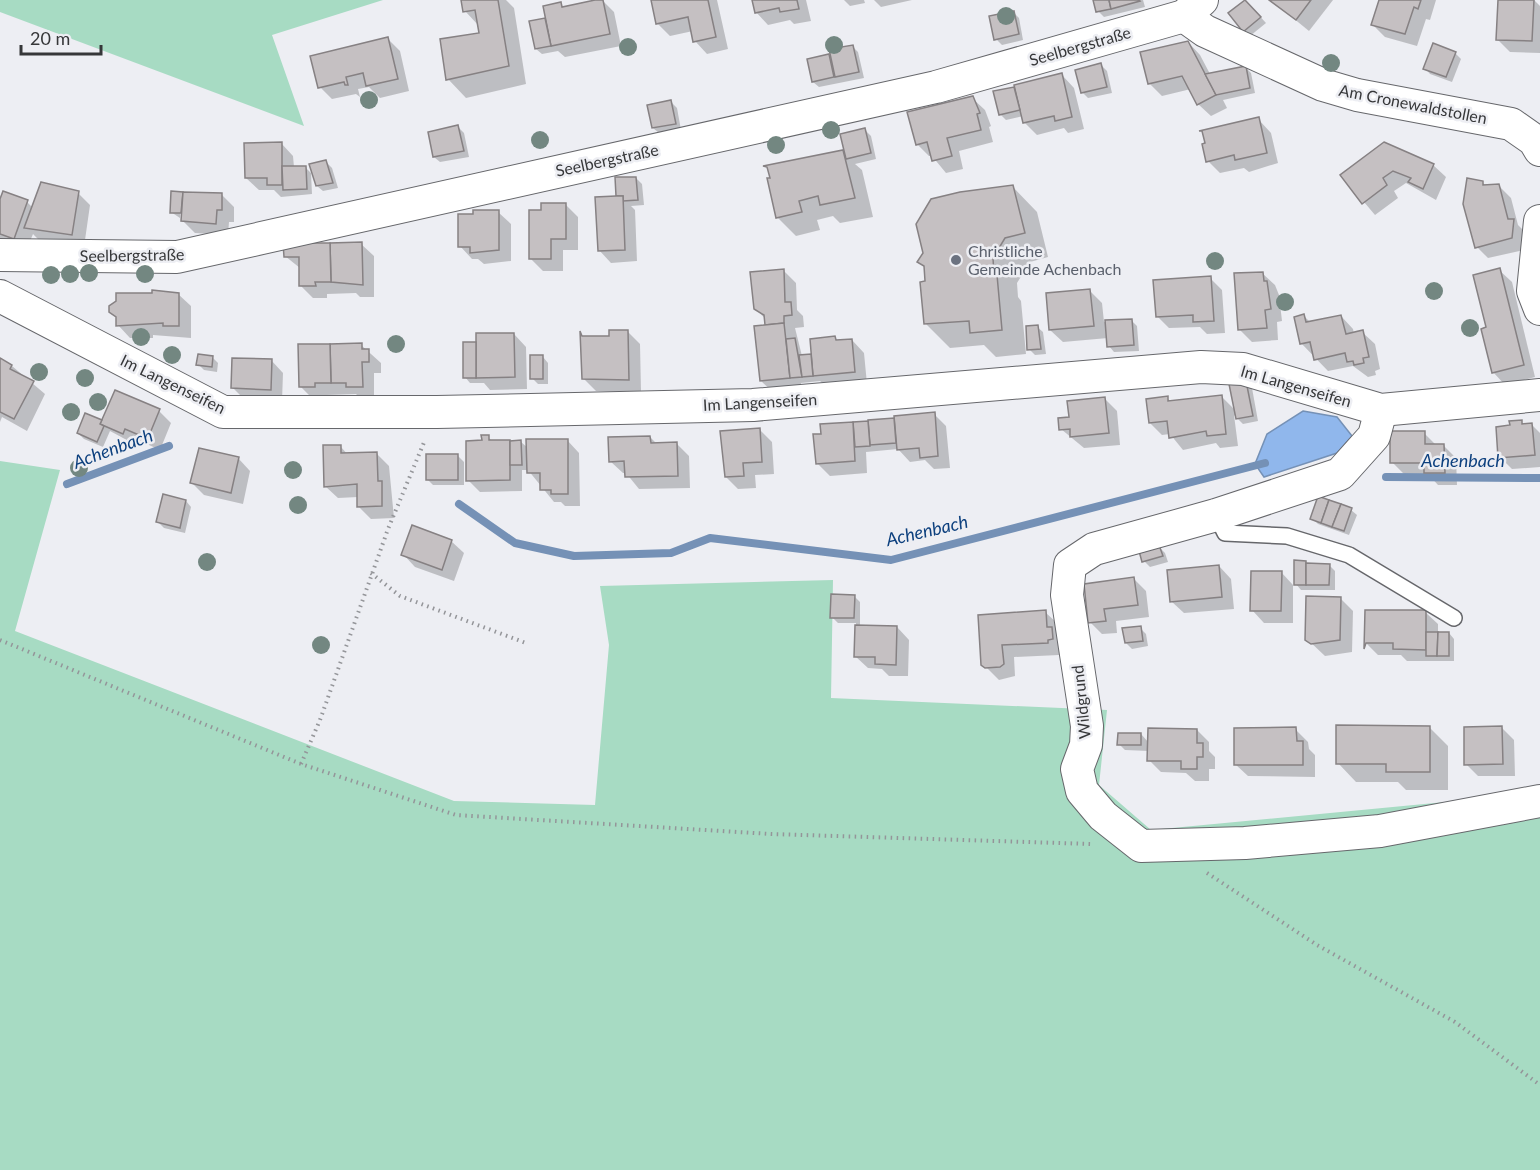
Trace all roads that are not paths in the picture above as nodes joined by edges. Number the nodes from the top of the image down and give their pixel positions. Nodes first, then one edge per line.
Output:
1 (1193, 8) edge
2 (1540, 150) edge
3 (1540, 220) edge
4 (0, 255) edge
5 (0, 297) edge
6 (1540, 309) edge
7 (1540, 395) edge
8 (1381, 410) junction
9 (1215, 515) junction
10 (1454, 618) dead end
11 (1540, 801) edge

1 - 2 street, Am Cronewaldstollen
1 - 4 street, Seelbergstraße
3 - 6 street
5 - 8 street, Im Langenseifen
7 - 8 street, Im Langenseifen
8 - 9 street, Wildgrund
9 - 10 lane
9 - 11 street, Wildgrund

